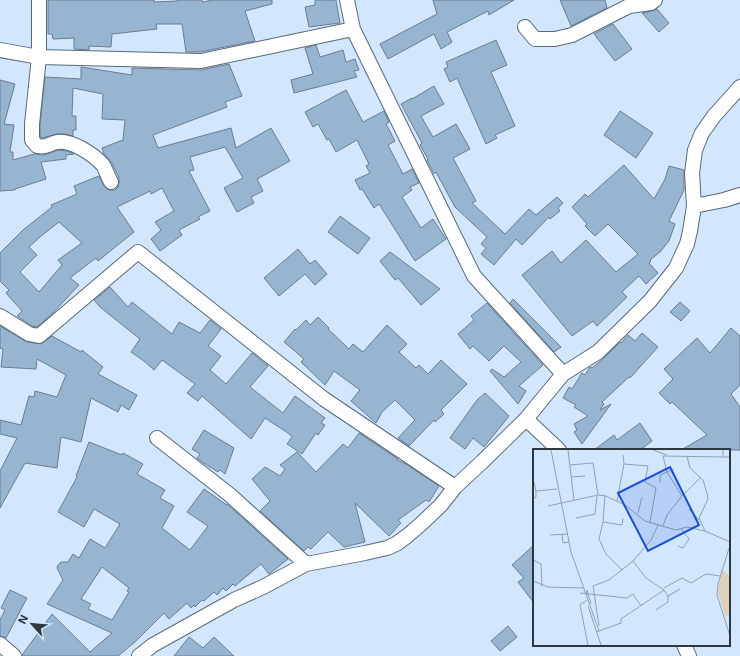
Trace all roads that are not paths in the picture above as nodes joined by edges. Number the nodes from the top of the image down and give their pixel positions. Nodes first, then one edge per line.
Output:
1 (39, 0) edge
2 (347, 0) edge
3 (655, 0) edge
4 (525, 27) dead end
5 (353, 29) junction
6 (0, 50) edge
7 (39, 57) junction
8 (740, 87) edge
9 (111, 182) dead end
10 (740, 195) edge
11 (694, 206) junction
12 (0, 316) edge
13 (563, 374) junction
14 (526, 419) junction
15 (157, 438) dead end
16 (559, 449) edge
17 (455, 487) junction
18 (306, 564) junction
19 (0, 644) edge
20 (684, 646) edge
21 (14, 656) edge
22 (139, 656) edge
23 (689, 656) edge

1 - 7 street
2 - 5 street
3 - 4 street
5 - 7 street
5 - 13 street
6 - 7 street
7 - 9 street
8 - 11 street
10 - 11 street
11 - 13 street
12 - 17 street
13 - 14 street
14 - 16 street
14 - 17 street
15 - 18 street
17 - 18 street
18 - 22 street
19 - 21 street
20 - 23 street

